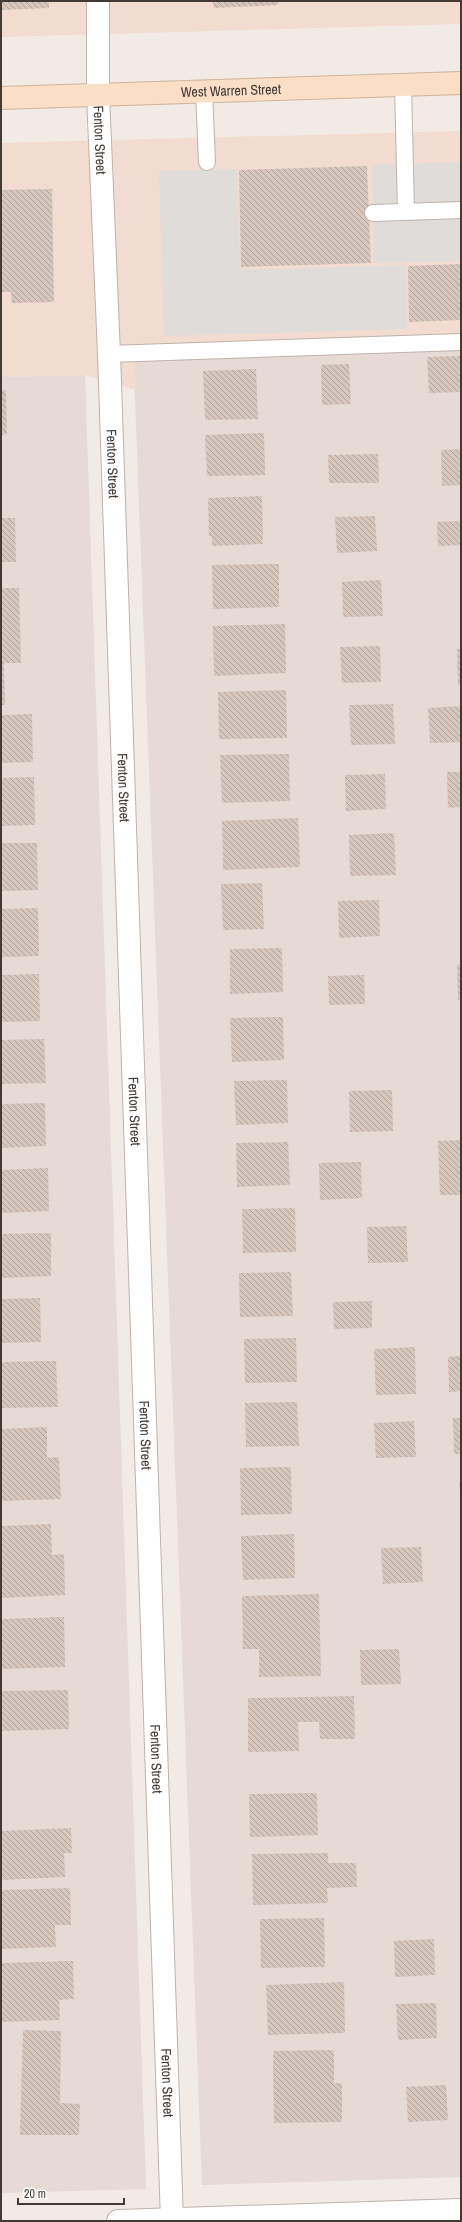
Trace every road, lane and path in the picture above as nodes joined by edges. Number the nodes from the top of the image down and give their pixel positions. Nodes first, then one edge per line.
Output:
1 (98, 1) edge
2 (461, 83) edge
3 (403, 85) junction
4 (204, 91) junction
5 (98, 95) junction
6 (1, 98) edge
7 (207, 162) dead end
8 (461, 210) edge
9 (406, 212) junction
10 (373, 213) dead end
11 (461, 342) edge
12 (109, 354) junction
13 (461, 2210) edge
14 (172, 2220) edge
15 (118, 2221) edge

1 - 5 street, Fenton Street
2 - 3 main road, West Warren Street
3 - 4 main road, West Warren Street
3 - 9 lane
4 - 5 main road, West Warren Street
4 - 7 lane
5 - 6 main road, West Warren Street
5 - 12 street, Fenton Street
8 - 9 lane
9 - 10 lane
11 - 12 lane
12 - 14 street, Fenton Street
13 - 14 street
14 - 15 street

